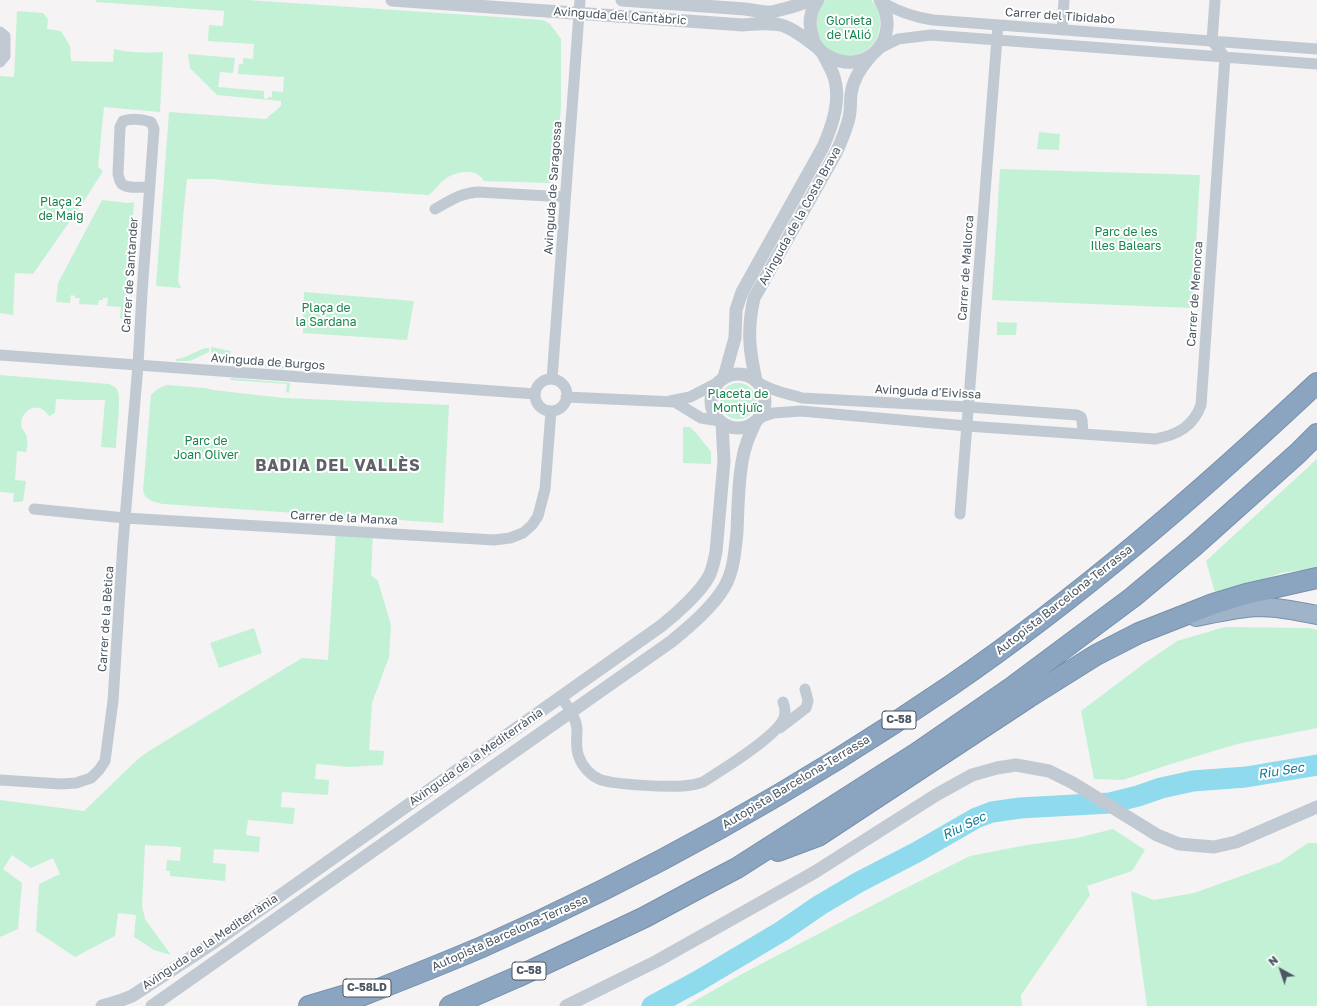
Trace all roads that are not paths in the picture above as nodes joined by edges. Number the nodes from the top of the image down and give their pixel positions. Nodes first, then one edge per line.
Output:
1 (392, 0) edge
2 (580, 0) edge
3 (622, 0) edge
4 (812, 0) edge
5 (818, 0) edge
6 (1064, 0) edge
7 (1215, 0) edge
8 (881, 1) edge
9 (579, 13) junction
10 (998, 25) junction
11 (1062, 30) junction
12 (0, 32) edge
13 (996, 40) junction
14 (1240, 43) junction
15 (1317, 49) edge
16 (1218, 50) junction
17 (821, 51) junction
18 (875, 53) junction
19 (0, 62) edge
20 (1317, 64) edge
21 (150, 187) junction
22 (565, 197) junction
23 (435, 209) dead end
24 (0, 355) edge
25 (138, 365) junction
26 (552, 379) junction
27 (720, 380) junction
28 (757, 382) junction
29 (1317, 383) edge
30 (534, 394) junction
31 (566, 397) junction
32 (668, 401) junction
33 (968, 407) junction
34 (551, 411) junction
35 (757, 420) junction
36 (721, 422) junction
37 (966, 426) junction
38 (1080, 434) junction
39 (1317, 434) edge
40 (34, 509) dead end
41 (960, 514) dead end
42 (125, 518) junction
43 (1317, 578) edge
44 (1317, 615) edge
45 (1166, 622) junction
46 (805, 689) dead end
47 (561, 696) junction
48 (783, 702) dead end
49 (571, 712) junction
50 (768, 737) junction
51 (0, 780) edge
52 (1317, 807) edge
53 (737, 868) junction
54 (425, 971) junction
55 (102, 1006) edge
56 (152, 1006) edge
57 (309, 1006) edge
58 (334, 1006) edge
59 (450, 1006) edge
60 (566, 1006) edge

1 - 9 street, Avinguda del Cantàbric
2 - 9 street, Avinguda de Saragossa
3 - 4 street
5 - 17 street
6 - 11 street
7 - 16 street, Carrer de Menorca
8 - 10 street, Carrer del Tibidabo
8 - 18 street
9 - 17 street, Avinguda del Cantàbric
9 - 22 street, Avinguda de Saragossa
10 - 11 street, Carrer del Tibidabo
10 - 13 street, Carrer de Mallorca
11 - 16 street, Carrer del Tibidabo
12 - 19 street
13 - 16 street, Carrer del Tibidabo
13 - 18 street, Carrer del Tibidabo
13 - 33 street, Carrer de Mallorca
14 - 15 street, Carrer del Tibidabo
14 - 16 street, Carrer del Tibidabo
14 - 16 street
16 - 20 street, Carrer del Tibidabo
16 - 38 street, Carrer de Menorca
17 - 18 street
17 - 27 street, Avinguda de la Costa Brava
18 - 28 street, Avinguda de la Costa Brava
21 - 21 street, Carrer de Santander
21 - 25 street, Carrer de Santander
22 - 23 street
22 - 26 street, Avinguda de Saragossa
24 - 25 street, Avinguda de Burgos
25 - 30 street, Avinguda de Burgos
25 - 42 street, Carrer de la Bètica
26 - 30 street
26 - 31 street
27 - 28 street
27 - 32 street
27 - 36 street
28 - 33 street, Avinguda d'Eivissa
28 - 35 street
29 - 54 highway, Autopista Barcelona-Terrassa / C-58
30 - 34 street
31 - 32 street
31 - 34 street
32 - 36 street
33 - 37 street, Carrer de Mallorca
33 - 38 street, Avinguda d'Eivissa
34 - 42 street, Carrer de la Manxa
35 - 36 street
35 - 37 street
35 - 49 street, Avinguda de la Mediterrània
36 - 47 street, Avinguda de la Mediterrània
37 - 38 street
37 - 41 street, Carrer de Mallorca
39 - 53 highway, C-58
40 - 42 street, Carrer de la Manxa
42 - 51 street, Carrer de la Bètica
43 - 45 highway
44 - 45 highway
45 - 53 highway
46 - 50 street
47 - 49 street
47 - 55 street, Avinguda de la Mediterrània
48 - 50 street
49 - 50 street
49 - 56 street, Avinguda de la Mediterrània
52 - 60 street
53 - 59 highway, C-58
54 - 57 highway, C-58LD
54 - 58 highway, Autopista Barcelona-Terrassa / C-58

